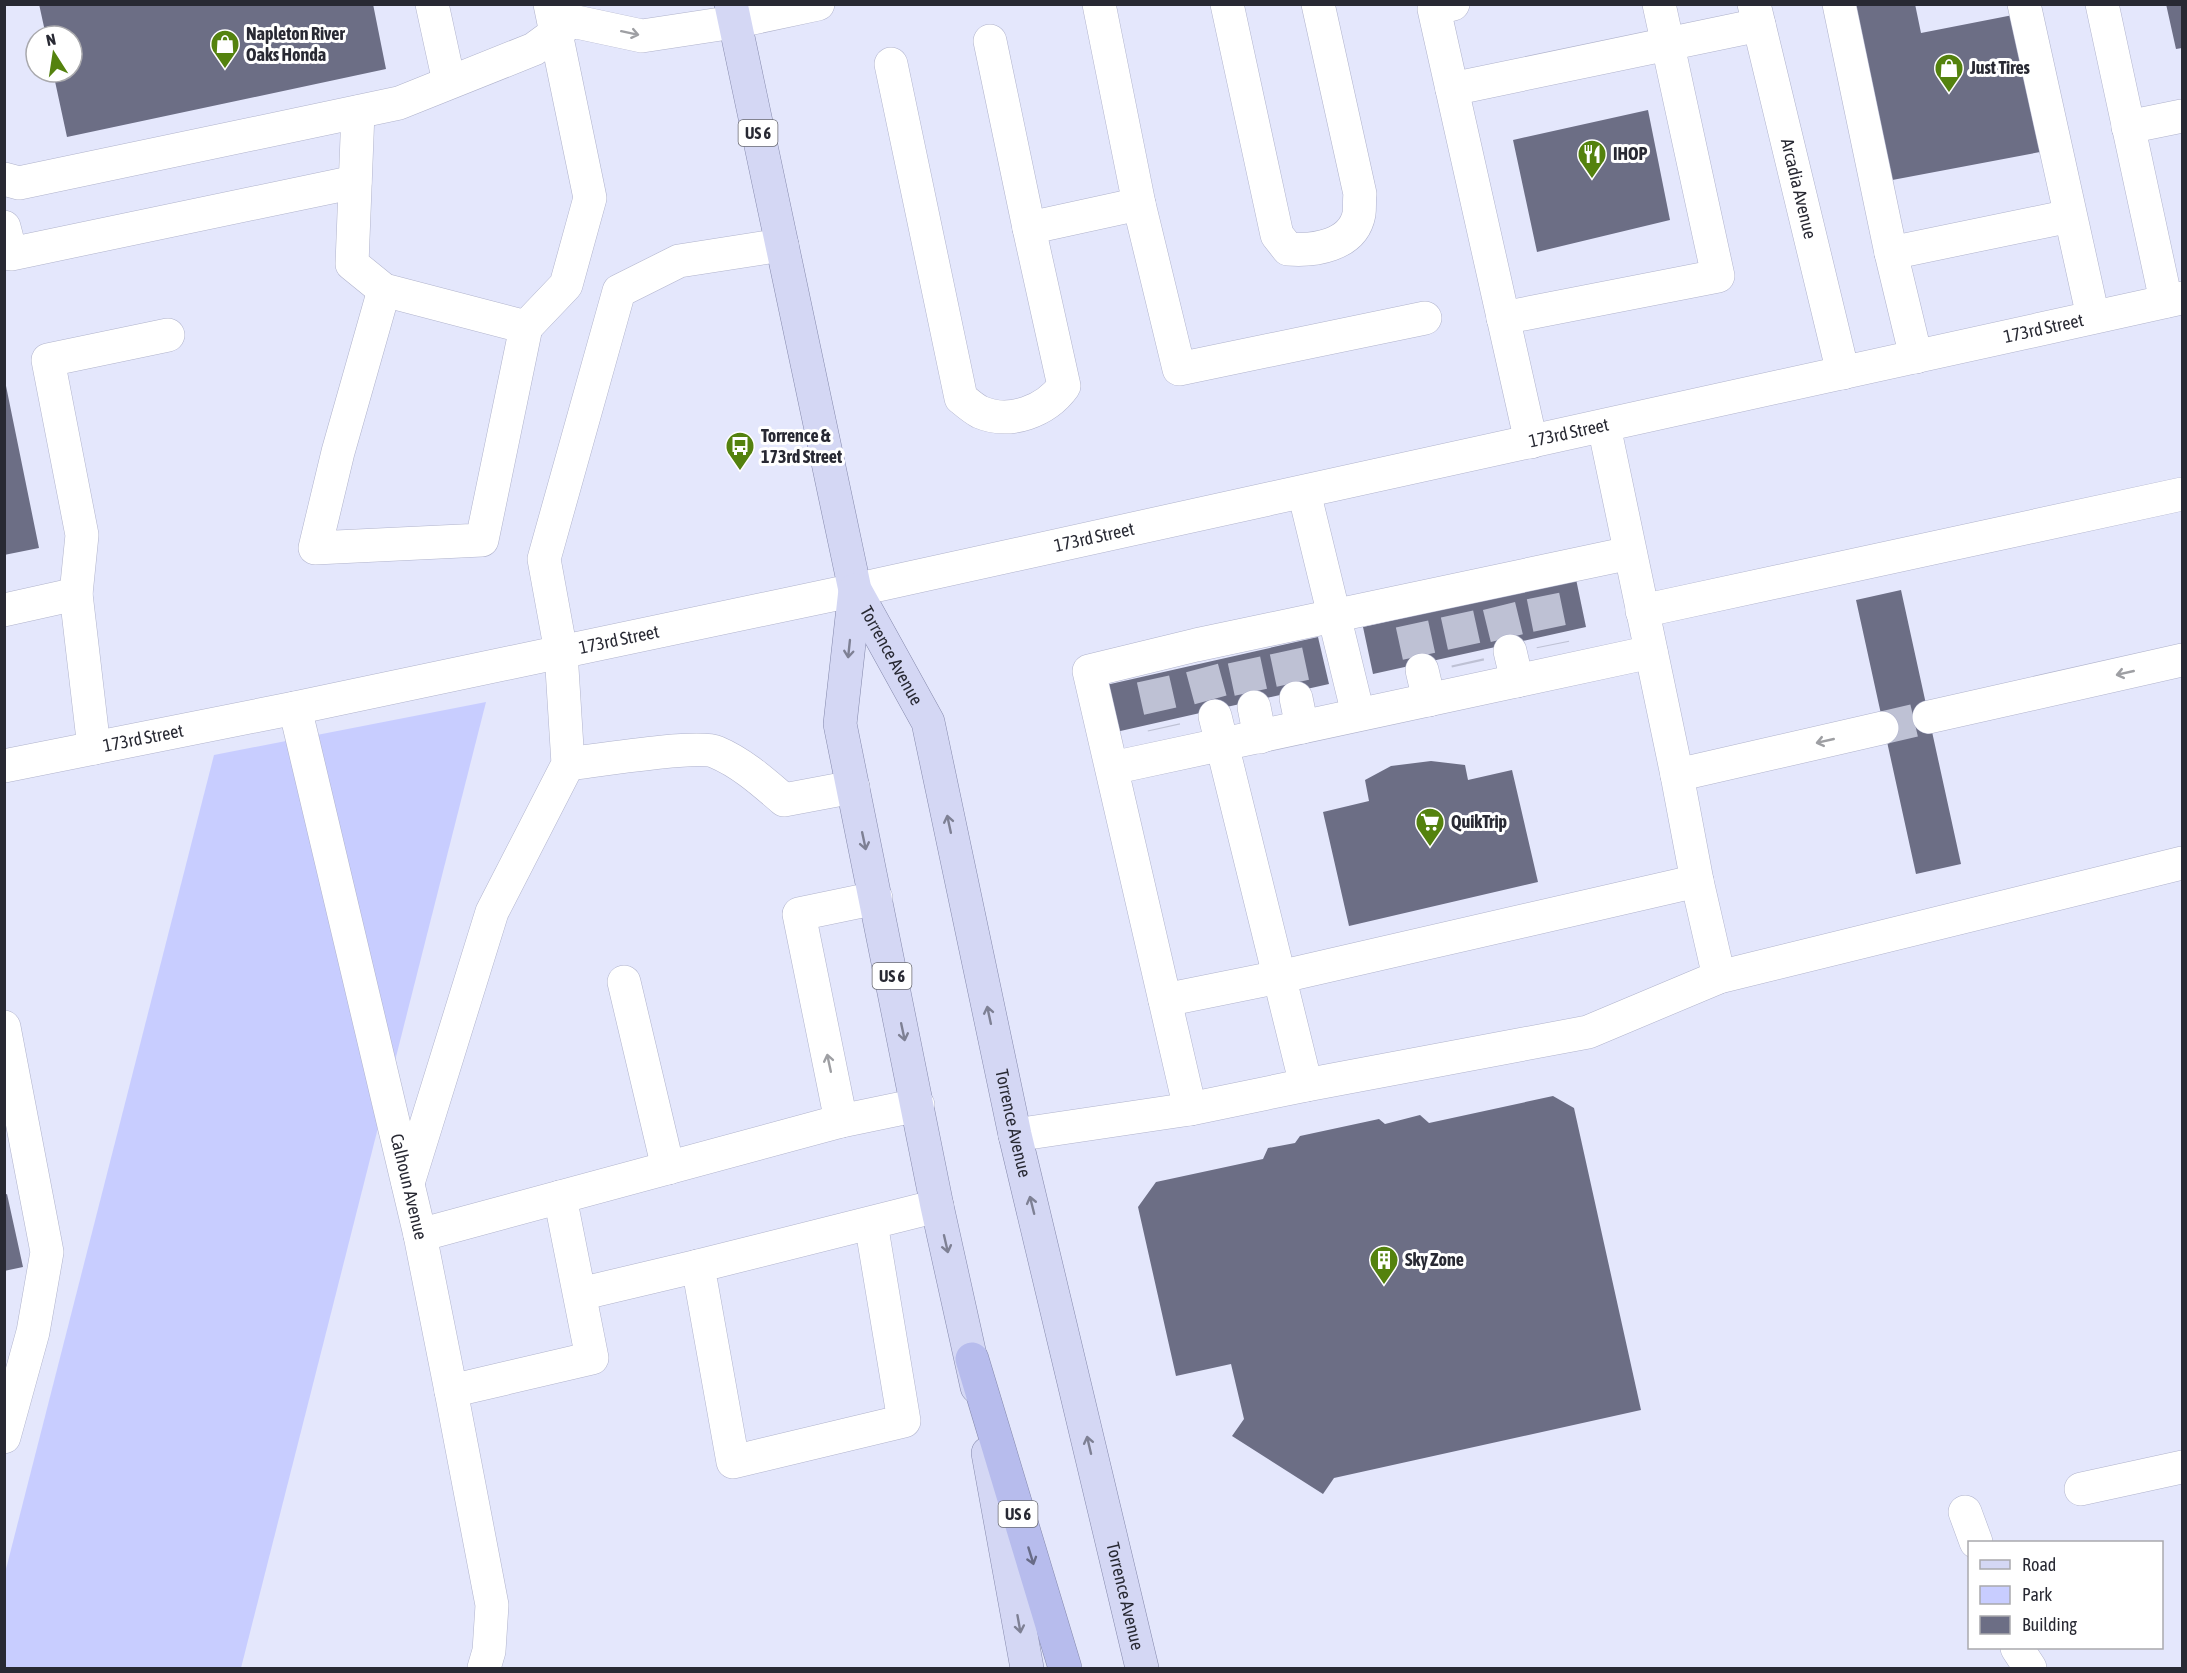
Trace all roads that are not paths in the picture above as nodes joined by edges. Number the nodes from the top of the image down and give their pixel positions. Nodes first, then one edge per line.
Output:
1 (432, 4) edge
2 (818, 4) edge
3 (1099, 4) edge
4 (1227, 4) edge
5 (1318, 4) edge
6 (1453, 4) edge
7 (1659, 4) edge
8 (1839, 4) edge
9 (2024, 4) edge
10 (2102, 4) edge
11 (733, 13) edge
12 (1756, 15) edge
13 (561, 16) edge
14 (990, 41) dead end
15 (1668, 45) junction
16 (891, 64) dead end
17 (449, 82) junction
18 (1452, 89) junction
19 (358, 112) junction
20 (2182, 116) edge
21 (2128, 127) junction
22 (4, 179) edge
23 (355, 182) junction
24 (1139, 204) junction
25 (2070, 216) junction
26 (4, 227) edge
27 (1029, 228) junction
28 (782, 245) junction
29 (1891, 253) junction
30 (384, 290) junction
31 (2174, 299) edge
32 (2092, 317) junction
33 (1425, 318) dead end
34 (1503, 318) junction
35 (526, 327) junction
36 (168, 335) dead end
37 (1916, 357) junction
38 (1843, 374) junction
39 (1604, 426) junction
40 (1531, 442) junction
41 (1304, 492) junction
42 (2182, 494) edge
43 (1630, 553) junction
44 (855, 591) junction
45 (76, 594) junction
46 (4, 610) edge
47 (1642, 611) junction
48 (1335, 617) junction
49 (561, 652) junction
50 (1651, 652) junction
51 (2182, 660) edge
52 (294, 708) junction
53 (1358, 714) junction
54 (1929, 717) tunnel mouth
55 (1882, 728) tunnel mouth
56 (1219, 731) junction
57 (94, 748) junction
58 (568, 764) junction
59 (4, 766) edge
60 (1112, 768) junction
61 (1677, 775) junction
62 (853, 787) junction
63 (2182, 863) edge
64 (1697, 881) junction
65 (876, 898) junction
66 (1719, 976) junction
67 (1279, 977) junction
68 (624, 982) dead end
69 (1165, 1000) junction
70 (4, 1027) edge
71 (1306, 1085) junction
72 (918, 1105) junction
73 (1190, 1109) junction
74 (841, 1121) junction
75 (1015, 1135) junction
76 (668, 1168) junction
77 (408, 1184) junction
78 (560, 1197) junction
79 (937, 1206) junction
80 (870, 1223) junction
81 (420, 1235) junction
82 (698, 1266) junction
83 (579, 1293) junction
84 (972, 1359) junction
85 (451, 1391) junction
86 (4, 1437) edge
87 (2182, 1467) edge
88 (2081, 1489) dead end
89 (1965, 1512) dead end
90 (1976, 1541) edge
91 (2018, 1649) edge
92 (484, 1668) edge
93 (1027, 1668) edge
94 (1065, 1668) edge
95 (1142, 1668) edge
96 (2030, 1668) edge

1 - 17 street
2 - 11 street
3 - 24 street
4 - 5 street
6 - 18 street
7 - 15 street
8 - 29 street
9 - 25 street
10 - 21 street
13 -> 11 street
11 - 28 main road, Torrence Avenue / US 6
12 - 15 street
12 - 38 street, Arcadia Avenue
13 - 17 street
13 - 35 street
14 - 27 street
15 - 18 street
15 - 34 street
16 - 27 street
17 - 19 street
18 - 34 street
19 - 22 street
19 - 23 street
20 - 21 street
21 - 31 street
23 - 26 street
23 - 30 street
24 - 27 street
24 - 33 street
25 - 29 street
25 - 32 street
28 - 44 main road, Torrence Avenue / US 6
28 - 49 street
29 - 37 street
30 - 35 street
30 - 35 street
31 - 32 street, 173rd Street
32 - 37 street, 173rd Street
34 - 40 street
36 - 45 street
37 - 38 street, 173rd Street
38 - 39 street, 173rd Street
39 - 40 street, 173rd Street
39 - 43 street
40 - 41 street, 173rd Street
41 - 44 street, 173rd Street
41 - 48 street
42 - 47 street
43 - 47 street
43 - 48 street
44 - 49 street, 173rd Street
44 -> 62 main road, Torrence Avenue / US 6
75 -> 44 main road, Torrence Avenue / US 6
45 - 46 street
45 - 57 street
47 - 50 street
48 - 53 street
48 - 60 street
49 - 52 street, 173rd Street
49 - 58 street
50 - 53 street
50 - 61 street
51 -> 54 street
52 - 57 street, 173rd Street
52 - 77 street, Calhoun Avenue
53 - 56 street
55 -> 61 street
56 - 60 street
56 - 67 street
57 - 59 street, 173rd Street
58 - 62 street
58 - 77 street
60 - 69 street
61 - 64 street
62 -> 65 main road, Torrence Avenue / US 6
63 - 66 street
64 - 66 street
64 - 67 street
65 -> 72 main road, Torrence Avenue / US 6
74 -> 65 street
66 - 71 street
67 - 69 street
67 - 71 street
68 - 76 street
69 - 73 street
70 - 86 street
71 - 73 street
72 - 74 street
72 - 79 main road, Torrence Avenue / US 6
73 - 75 street
74 - 76 street
95 -> 75 main road, Torrence Avenue / US 6
76 - 78 street
77 - 81 street, Calhoun Avenue
78 - 81 street
78 - 83 street
79 - 80 street
79 -> 84 main road, Torrence Avenue / US 6
80 - 82 street
80 - 82 street
81 - 85 street, Calhoun Avenue
82 - 83 street
83 - 85 street
84 -> 93 main road, Torrence Avenue
84 -> 94 highway, US 6
85 - 92 street, Calhoun Avenue
87 - 88 street
89 - 90 street
91 - 96 street

